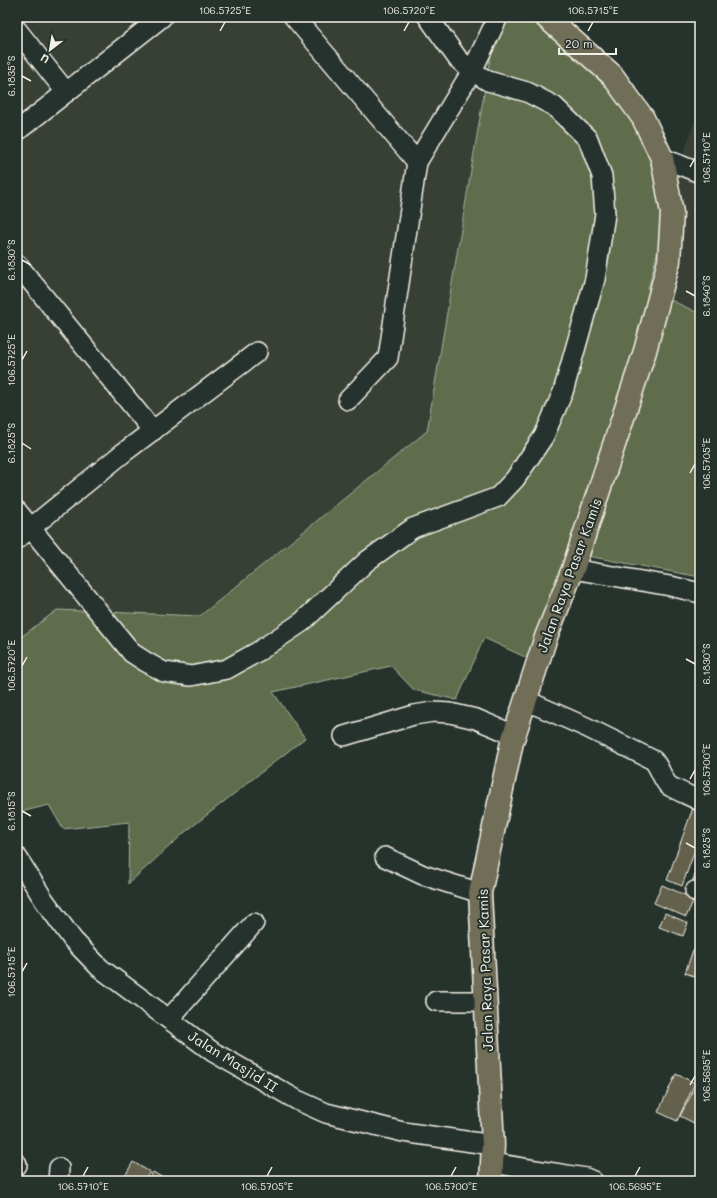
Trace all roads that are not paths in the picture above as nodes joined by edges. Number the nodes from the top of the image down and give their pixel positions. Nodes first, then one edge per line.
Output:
1 (162, 17) edge
2 (294, 17) edge
3 (428, 17) edge
4 (498, 17) edge
5 (546, 17) edge
6 (17, 30) edge
7 (472, 72) junction
8 (66, 92) junction
9 (17, 131) edge
10 (662, 158) junction
11 (417, 162) junction
12 (700, 173) edge
13 (17, 264) edge
14 (257, 352) dead end
15 (348, 400) dead end
16 (153, 431) junction
17 (17, 511) edge
18 (24, 534) edge
19 (573, 569) junction
20 (700, 593) edge
21 (525, 700) junction
22 (514, 735) junction
23 (344, 736) dead end
24 (700, 801) edge
25 (17, 857) edge
26 (386, 857) dead end
27 (480, 893) junction
28 (254, 923) dead end
29 (436, 1001) dead end
30 (486, 1001) junction
31 (169, 1019) junction
32 (492, 1163) edge
33 (594, 1181) edge

1 - 8 street
2 - 11 street
3 - 7 street
4 - 7 street
5 - 10 main road, Jalan Raya Pasar Kamis
6 - 8 street
7 - 11 street
7 - 18 street
8 - 9 street
10 - 12 street
10 - 19 main road, Jalan Raya Pasar Kamis
11 - 15 street
13 - 16 street
14 - 16 street
16 - 18 street
17 - 18 street
19 - 20 street
19 - 21 main road, Jalan Raya Pasar Kamis
21 - 22 main road, Jalan Raya Pasar Kamis
21 - 24 street
22 - 23 street
22 - 27 main road, Jalan Raya Pasar Kamis
25 - 31 street, Jalan Masjid II
26 - 27 street
27 - 30 main road, Jalan Raya Pasar Kamis
28 - 31 street
29 - 30 street
30 - 32 main road, Jalan Raya Pasar Kamis
31 - 32 street, Jalan Masjid II
32 - 33 street, Jalan Masjid II

